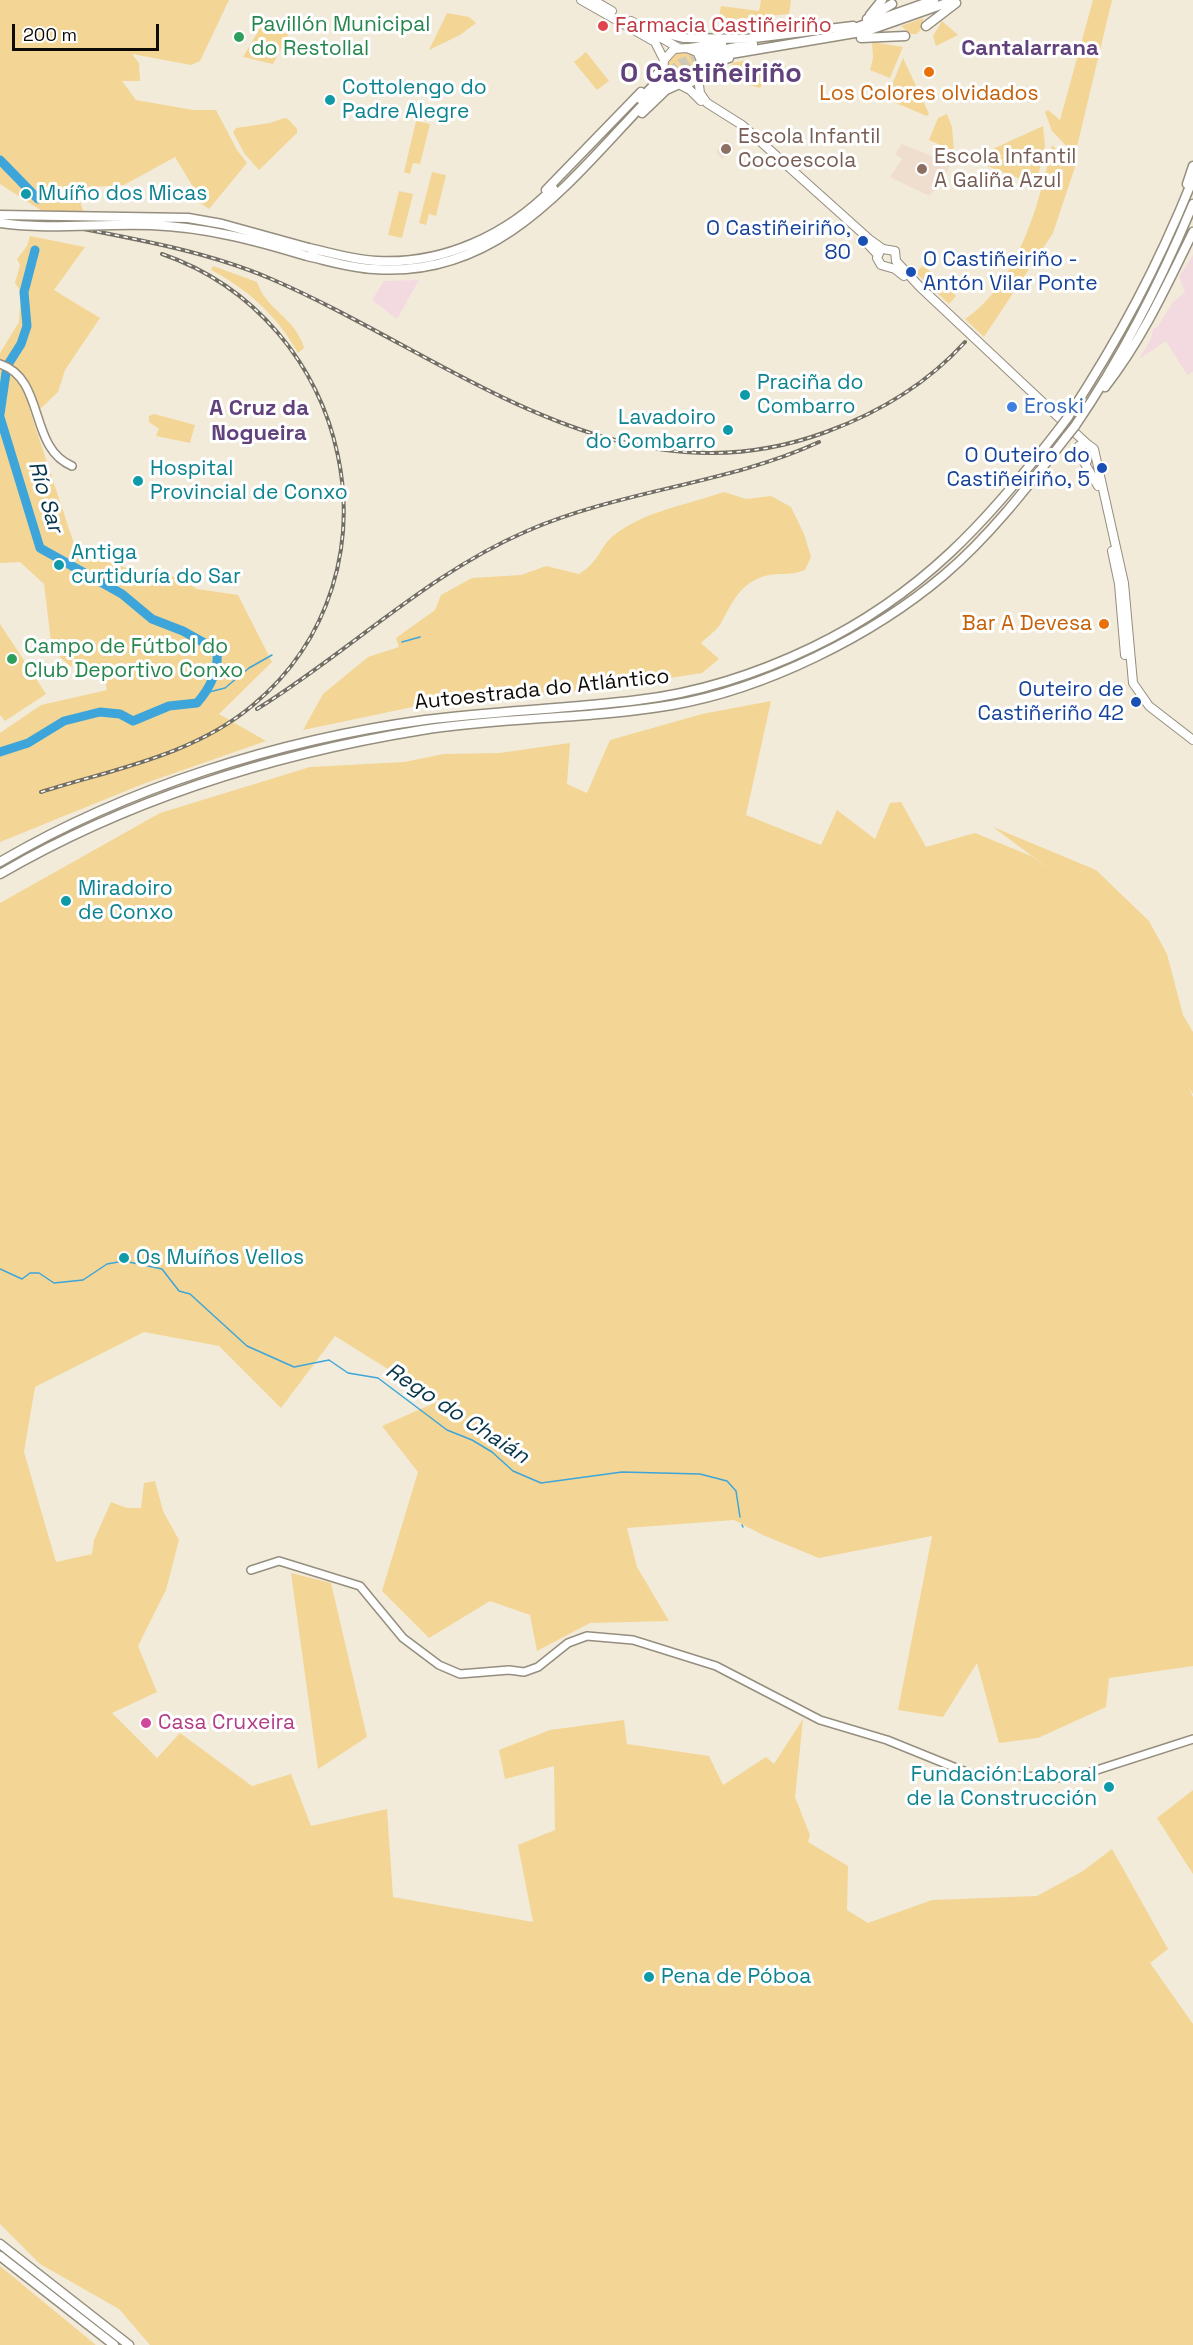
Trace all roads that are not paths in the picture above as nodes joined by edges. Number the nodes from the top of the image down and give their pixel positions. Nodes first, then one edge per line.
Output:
1 (581, 0) edge
2 (593, 0) edge
3 (882, 0) edge
4 (955, 0) edge
5 (960, 0) edge
6 (892, 4) dead end
7 (930, 4) edge
8 (865, 26) junction
9 (926, 26) dead end
10 (644, 28) junction
11 (904, 36) dead end
12 (752, 39) junction
13 (834, 42) junction
14 (679, 48) junction
15 (690, 48) junction
16 (705, 56) tunnel mouth
17 (663, 64) junction
18 (700, 74) junction
19 (680, 85) junction
20 (1193, 166) edge
21 (800, 177) junction
22 (1193, 179) edge
23 (807, 189) junction
24 (826, 200) junction
25 (1193, 204) edge
26 (532, 207) junction
27 (0, 215) edge
28 (528, 221) junction
29 (0, 223) edge
30 (1193, 232) edge
31 (308, 252) junction
32 (880, 252) junction
33 (897, 261) junction
34 (890, 267) junction
35 (1129, 319) junction
36 (0, 364) edge
37 (1076, 424) junction
38 (1083, 445) junction
39 (1094, 456) junction
40 (1084, 462) junction
41 (72, 466) dead end
42 (1193, 742) edge
43 (0, 862) edge
44 (0, 874) edge
45 (251, 1570) dead end
46 (1193, 1739) edge
47 (0, 2244) edge
48 (0, 2256) edge
49 (114, 2345) edge
50 (129, 2345) edge

1 - 17 main road
2 - 10 main road
3 - 8 highway
4 - 7 highway
5 - 9 highway
6 - 8 highway
7 - 8 highway
8 - 12 highway
8 - 13 highway
8 - 16 highway
10 - 12 highway
10 - 14 main road
11 - 13 highway
12 - 15 highway
13 - 18 highway
14 - 15 main road
14 - 17 main road
15 - 18 main road
17 - 19 main road
17 - 26 highway
18 - 19 main road
18 - 21 main road
19 - 23 main road
19 - 28 highway
20 - 35 highway
21 - 23 main road
21 - 24 main road
22 - 35 highway, Autoestrada do Atlántico
23 - 24 main road
23 - 32 main road
24 - 32 main road
25 - 37 highway, Autoestrada do Atlántico
26 - 28 highway
26 - 31 highway
27 - 31 highway, bridge
28 - 31 highway
29 - 31 highway, bridge
30 - 37 highway
32 - 33 main road
32 - 34 main road
33 - 34 main road
33 - 38 main road
34 - 38 main road
35 - 43 highway, Autoestrada do Atlántico, bridge
36 - 41 street
37 - 44 highway, Autoestrada do Atlántico, bridge
38 - 39 main road
38 - 40 main road
39 - 40 main road
39 - 42 main road
40 - 42 main road
45 - 46 street
47 - 50 highway
48 - 49 highway

